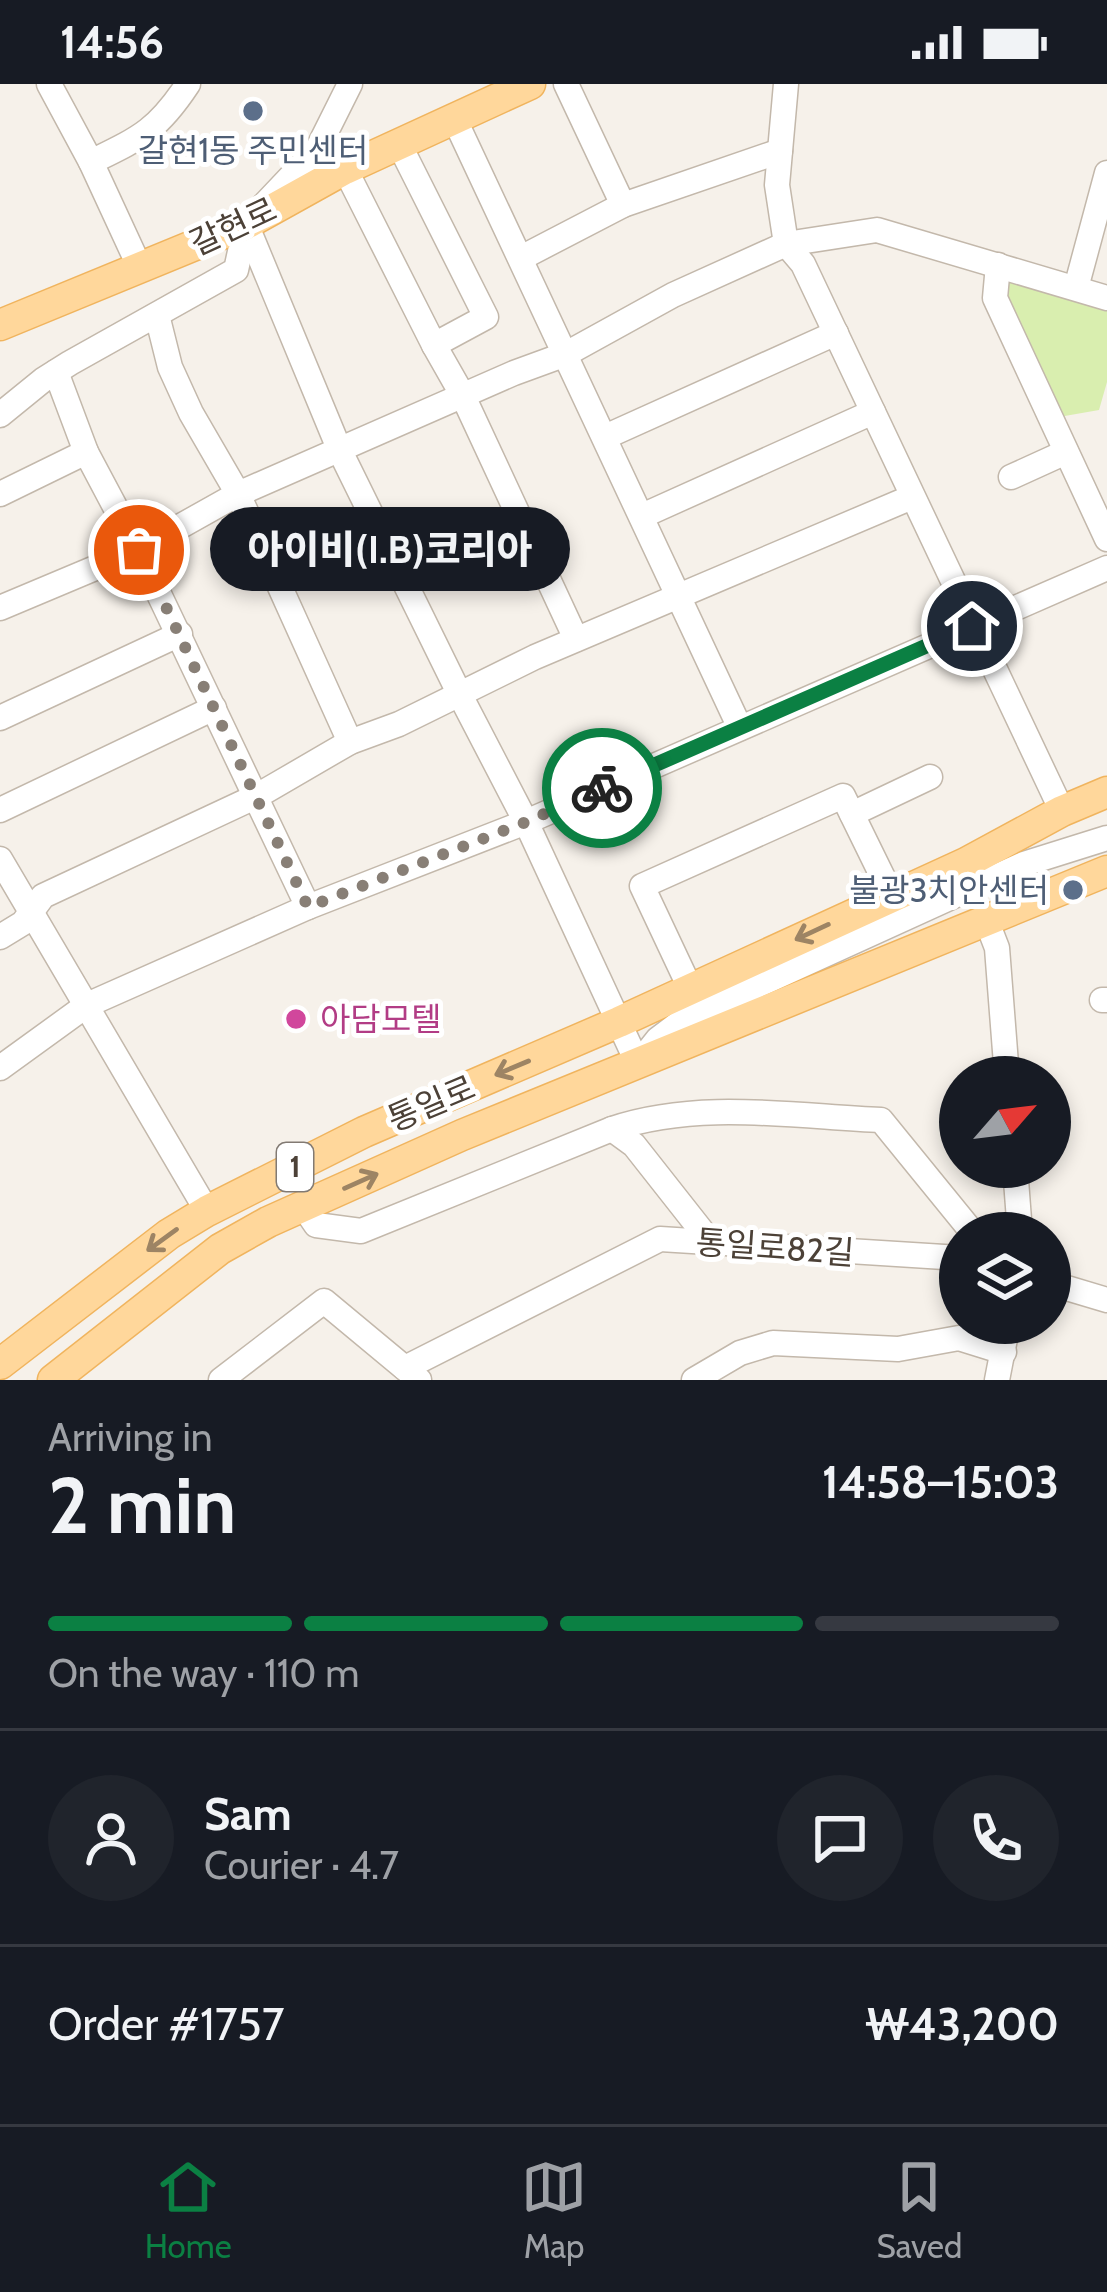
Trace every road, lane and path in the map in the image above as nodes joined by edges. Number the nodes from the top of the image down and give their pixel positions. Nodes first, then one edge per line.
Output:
1 (49, 84) edge
2 (188, 84) edge
3 (350, 84) edge
4 (530, 84) edge
5 (566, 84) edge
6 (786, 84) edge
7 (454, 118) junction
8 (399, 144) junction
9 (780, 151) junction
10 (91, 162) junction
11 (345, 169) junction
12 (1107, 173) edge
13 (623, 205) junction
14 (246, 224) junction
15 (786, 244) junction
16 (521, 258) junction
17 (998, 265) junction
18 (140, 268) junction
19 (1076, 288) junction
20 (1107, 298) edge
21 (157, 314) junction
22 (0, 325) edge
23 (836, 333) junction
24 (434, 345) junction
25 (566, 355) junction
26 (56, 372) junction
27 (463, 396) junction
28 (873, 412) junction
29 (0, 415) edge
30 (605, 437) junction
31 (340, 451) junction
32 (86, 452) junction
33 (1066, 452) junction
34 (1011, 477) dead end
35 (0, 494) edge
36 (238, 494) junction
37 (912, 497) junction
38 (642, 516) junction
39 (1107, 539) edge
40 (139, 550) junction
41 (1107, 568) edge
42 (678, 595) junction
43 (0, 608) edge
44 (972, 626) junction
45 (180, 634) junction
46 (576, 639) junction
47 (460, 695) junction
48 (214, 708) junction
49 (0, 718) edge
50 (740, 728) junction
51 (350, 742) junction
52 (930, 777) dead end
53 (1107, 792) edge
54 (257, 796) junction
55 (0, 810) edge
56 (1061, 811) junction
57 (852, 814) junction
58 (526, 822) junction
59 (1107, 823) edge
60 (1107, 838) edge
61 (0, 860) edge
62 (966, 863) junction
63 (1107, 872) edge
64 (892, 896) junction
65 (308, 907) junction
66 (32, 912) junction
67 (987, 922) junction
68 (0, 937) edge
69 (690, 988) junction
70 (87, 1005) junction
71 (619, 1022) junction
72 (1005, 1056) edge
73 (638, 1064) junction
74 (0, 1068) edge
75 (612, 1129) junction
76 (303, 1206) junction
77 (207, 1211) junction
78 (956, 1212) edge
79 (712, 1244) junction
80 (939, 1257) edge
81 (1071, 1289) edge
82 (1107, 1300) edge
83 (1005, 1344) edge
84 (1004, 1352) junction
85 (0, 1364) edge
86 (412, 1374) edge
87 (62, 1377) edge
88 (226, 1379) edge
89 (694, 1380) edge
90 (997, 1380) edge

1 - 10 street
2 - 10 street
3 - 14 street
4 - 7 main road, 갈현로
5 - 13 street
6 - 9 street
7 - 8 main road, 갈현로
7 - 16 street
8 - 11 main road, 갈현로
8 - 24 street
9 - 13 street
9 - 15 street
10 - 18 street
11 - 14 main road, 갈현로
11 - 24 street
12 - 19 street
13 - 16 street
14 - 18 main road, 갈현로
14 - 21 street
14 - 31 street
15 - 17 street
15 - 23 street
15 - 25 street
16 - 25 street
17 - 19 street
17 - 33 street
18 - 22 main road, 갈현로
19 - 20 street
21 - 26 street
21 - 36 street
23 - 28 street
23 - 30 street
24 - 27 street
25 - 27 street
25 - 30 street
26 - 29 street
26 - 32 street
27 - 31 street
27 - 46 street
28 - 37 street
28 - 38 street
30 - 38 street
31 - 36 street
31 - 47 street
32 - 35 street
32 - 40 street
33 - 34 street
33 - 39 street
36 - 40 street
36 - 51 street
37 - 42 street
37 - 44 street
38 - 42 street
40 - 43 street
40 - 45 street
41 - 44 street
42 - 46 street
42 - 50 street
44 - 50 street
44 - 56 street
45 - 48 street
45 - 49 street
46 - 47 street
47 - 51 street
47 - 58 street
48 - 54 street
48 - 55 street
50 - 58 street
51 - 54 street
52 - 57 street
53 - 56 main road, 통일로 / 1
54 - 65 street
54 - 66 street
56 - 62 main road, 통일로 / 1
57 - 64 street
57 - 69 street
58 - 65 street
58 - 71 street
59 - 62 street
60 - 73 street
61 - 66 street
62 - 64 main road, 통일로 / 1
63 - 67 main road, 통일로 / 1
64 -> 69 main road, 통일로 / 1
65 - 70 street
66 - 68 street
66 - 70 street
67 - 72 street
67 - 73 main road, 통일로 / 1
69 - 71 main road, 통일로 / 1
70 - 74 street
70 - 77 street
71 - 73 street
71 -> 77 main road, 통일로 / 1
76 -> 73 main road, 통일로 / 1
75 - 76 street
75 - 78 street
75 - 79 street
76 - 87 main road, 통일로 / 1
77 -> 85 main road, 통일로 / 1
79 - 80 street, 통일로82길
79 - 86 street, 통일로82길
81 - 82 street
83 - 84 street
84 - 89 street
84 - 90 street
86 - 88 street, 통일로82길

